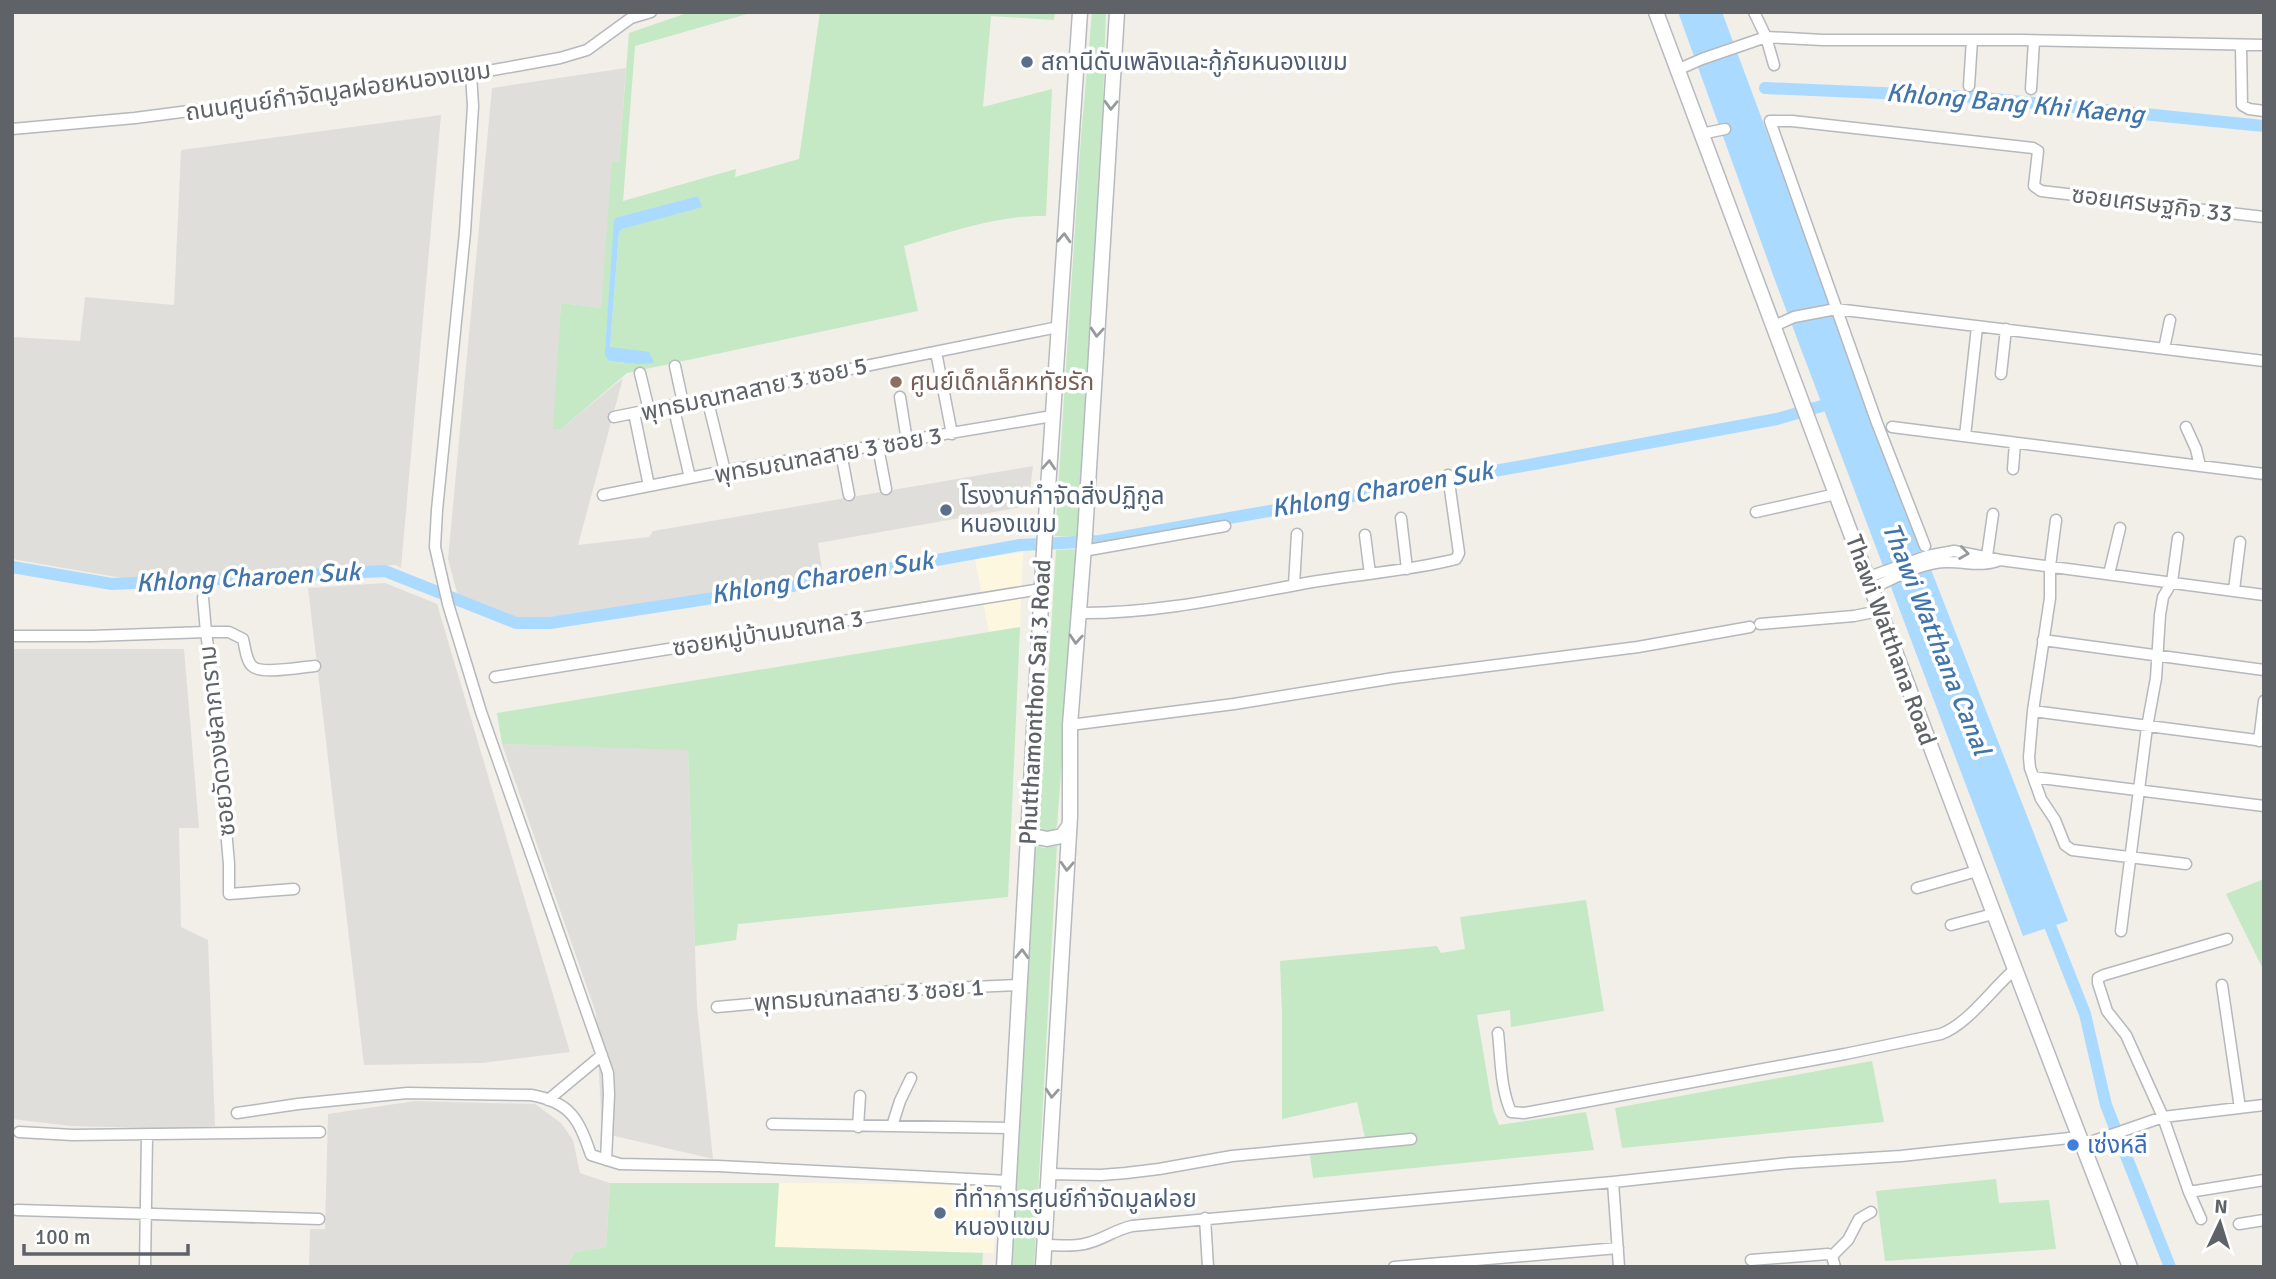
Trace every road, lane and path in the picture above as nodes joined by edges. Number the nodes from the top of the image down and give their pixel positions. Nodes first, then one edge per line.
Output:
1 (651, 12) edge
2 (1080, 12) edge
3 (1117, 12) edge
4 (1656, 12) edge
5 (1754, 12) edge
6 (1766, 37) junction
7 (1972, 40) junction
8 (2034, 41) junction
9 (2241, 45) junction
10 (2264, 45) edge
11 (1774, 65) dead end
12 (1678, 70) junction
13 (471, 74) junction
14 (1969, 86) dead end
15 (2031, 89) dead end
16 (2264, 111) edge
17 (12, 129) edge
18 (1725, 129) dead end
19 (1702, 134) junction
20 (2264, 217) edge
21 (1835, 308) junction
22 (2170, 320) dead end
23 (1774, 326) junction
24 (1058, 327) junction
25 (1977, 327) junction
26 (2006, 329) junction
27 (2164, 349) junction
28 (936, 352) junction
29 (2264, 362) edge
30 (675, 366) dead end
31 (640, 373) dead end
32 (2001, 374) dead end
33 (900, 397) dead end
34 (707, 398) junction
35 (678, 404) junction
36 (649, 410) junction
37 (634, 413) junction
38 (1052, 416) junction
39 (614, 417) dead end
40 (1892, 426) dead end
41 (2186, 427) dead end
42 (952, 433) junction
43 (1965, 436) junction
44 (907, 441) junction
45 (2015, 443) junction
46 (878, 446) junction
47 (841, 453) junction
48 (2200, 466) junction
49 (2013, 469) dead end
50 (725, 471) junction
51 (2264, 474) edge
52 (690, 478) junction
53 (1449, 480) dead end
54 (649, 486) junction
55 (886, 489) dead end
56 (603, 495) dead end
57 (849, 495) dead end
58 (1836, 495) junction
59 (1756, 512) dead end
60 (1993, 514) dead end
61 (1401, 518) dead end
62 (2056, 520) dead end
63 (1225, 526) dead end
64 (2120, 528) dead end
65 (1297, 534) dead end
66 (1365, 535) dead end
67 (2178, 538) dead end
68 (2240, 542) dead end
69 (1084, 544) junction
70 (1927, 556) junction
71 (1987, 560) junction
72 (2050, 566) junction
73 (1406, 569) junction
74 (2109, 573) junction
75 (1370, 574) junction
76 (2172, 582) junction
77 (1868, 583) junction
78 (1294, 585) junction
79 (1041, 589) junction
80 (2234, 590) junction
81 (2264, 595) edge
82 (203, 598) dead end
83 (1879, 611) junction
84 (1078, 613) junction
85 (206, 632) junction
86 (12, 636) edge
87 (2043, 640) junction
88 (2158, 656) junction
89 (314, 666) dead end
90 (2264, 670) edge
91 (495, 677) dead end
92 (2264, 701) edge
93 (2033, 711) junction
94 (1070, 725) junction
95 (2147, 727) junction
96 (2261, 741) edge
97 (2033, 778) junction
98 (2138, 790) junction
99 (2264, 806) edge
100 (1028, 825) junction
101 (1069, 826) junction
102 (2129, 858) junction
103 (2186, 864) dead end
104 (1977, 871) junction
105 (1917, 888) dead end
106 (294, 889) dead end
107 (1993, 914) junction
108 (1951, 925) dead end
109 (2121, 931) dead end
110 (2227, 939) dead end
111 (2014, 970) junction
112 (1020, 985) junction
113 (2222, 985) dead end
114 (717, 1007) dead end
115 (1499, 1033) dead end
116 (601, 1055) junction
117 (911, 1078) dead end
118 (860, 1096) dead end
119 (548, 1100) junction
120 (2264, 1105) edge
121 (2240, 1108) junction
122 (237, 1113) dead end
123 (2163, 1117) junction
124 (772, 1124) dead end
125 (892, 1126) junction
126 (858, 1127) junction
127 (1011, 1128) junction
128 (19, 1132) dead end
129 (320, 1132) dead end
130 (147, 1135) junction
131 (1411, 1139) dead end
132 (2081, 1141) junction
133 (606, 1160) junction
134 (1048, 1174) junction
135 (2264, 1180) edge
136 (1008, 1181) junction
137 (1613, 1182) junction
138 (2189, 1192) junction
139 (17, 1210) dead end
140 (1871, 1212) dead end
141 (145, 1214) junction
142 (1205, 1218) junction
143 (318, 1219) dead end
144 (2201, 1219) dead end
145 (2264, 1220) edge
146 (2239, 1224) dead end
147 (1045, 1245) junction
148 (1618, 1248) junction
149 (1751, 1260) dead end
150 (1834, 1261) edge
151 (1485, 1263) edge
152 (145, 1267) edge
153 (1004, 1267) edge
154 (1043, 1267) edge
155 (1208, 1267) edge
156 (1394, 1267) edge
157 (1619, 1267) edge
158 (2130, 1267) edge

1 - 13 street, ถนนศูนย์กำจัดมูลฝอยหนองแขม
24 -> 2 main road, Phutthamonthon Sai 3 Road
3 -> 69 main road, Phutthamonthon Sai 3 Road
4 - 12 main road, Thawi Watthana Road
5 - 6 street
6 - 7 street
6 - 11 street
6 - 12 street
7 - 8 street
7 - 14 street
8 - 9 street
8 - 15 street
9 - 10 street
9 - 16 street
12 - 19 main road, Thawi Watthana Road
13 - 17 street, ถนนศูนย์กำจัดมูลฝอยหนองแขม
13 - 116 street
18 - 19 street
19 - 23 main road, Thawi Watthana Road
20 - 21 street, ซอยเศรษฐกิจ 33
21 - 23 street
21 - 25 street
21 - 70 street
22 - 27 street
23 - 58 main road, Thawi Watthana Road
24 - 28 street, พุทธมณฑลสาย 3 ซอย 5
24 - 38 main road, Phutthamonthon Sai 3 Road
25 - 26 street
25 - 43 street
26 - 27 street
26 - 32 street
27 - 29 street
28 - 34 street, พุทธมณฑลสาย 3 ซอย 5
28 - 42 street
30 - 35 street
31 - 36 street
33 - 44 street
34 - 35 street, พุทธมณฑลสาย 3 ซอย 5
34 - 50 street
35 - 36 street, พุทธมณฑลสาย 3 ซอย 5
35 - 52 street
36 - 37 street, พุทธมณฑลสาย 3 ซอย 5
37 - 39 street, พุทธมณฑลสาย 3 ซอย 5
37 - 54 street
38 - 42 street, พุทธมณฑลสาย 3 ซอย 3
79 -> 38 main road, Phutthamonthon Sai 3 Road
40 - 43 street
41 - 48 street
42 - 44 street, พุทธมณฑลสาย 3 ซอย 3
43 - 45 street
44 - 46 street, พุทธมณฑลสาย 3 ซอย 3
45 - 48 street
45 - 49 street
46 - 47 street, พุทธมณฑลสาย 3 ซอย 3
46 - 55 street
47 - 50 street, พุทธมณฑลสาย 3 ซอย 3
47 - 57 street
48 - 51 street
50 - 52 street, พุทธมณฑลสาย 3 ซอย 3
52 - 54 street, พุทธมณฑลสาย 3 ซอย 3
53 - 73 street
54 - 56 street, พุทธมณฑลสาย 3 ซอย 3
58 - 59 street
58 - 77 main road, Thawi Watthana Road
60 - 71 street
61 - 73 street
62 - 72 street
63 - 69 street
64 - 74 street
65 - 78 street
66 - 75 street
67 - 76 street
68 - 80 street
69 - 84 main road, Phutthamonthon Sai 3 Road
70 - 71 street
70 - 77 street
71 - 72 street
72 - 74 street
72 - 87 street
73 - 75 street
74 - 76 street
75 - 78 street
76 - 80 street
76 - 88 street
77 - 83 main road, Thawi Watthana Road
78 - 84 street
79 - 91 street, ซอยหมู่บ้านมณฑล 3
79 - 100 main road, Phutthamonthon Sai 3 Road
80 - 81 street
82 - 85 street
83 - 94 street
83 - 104 main road, Thawi Watthana Road
84 -> 94 main road, Phutthamonthon Sai 3 Road
85 - 86 street, ซอยวัดวงษ์ลาภาราม
85 - 89 street
85 - 106 street, ซอยวัดวงษ์ลาภาราม
87 - 88 street
87 - 93 street
88 - 90 street
88 - 95 street
92 - 96 street
93 - 95 street
93 - 97 street
94 - 101 main road, Phutthamonthon Sai 3 Road
95 - 96 street
95 - 98 street
97 - 98 street
97 - 102 street
98 - 99 street
98 - 102 street
100 - 101 main road
112 -> 100 main road, Phutthamonthon Sai 3 Road
101 -> 134 main road, Phutthamonthon Sai 3 Road
102 - 103 street
102 - 109 street
104 - 105 street
104 - 107 main road, Thawi Watthana Road
107 - 108 street
107 - 111 main road, Thawi Watthana Road
110 - 123 street
111 - 115 street
111 - 132 main road, Thawi Watthana Road
112 - 114 street, พุทธมณฑลสาย 3 ซอย 1
112 - 127 main road, Phutthamonthon Sai 3 Road
113 - 121 street
116 - 119 street
116 - 133 street
117 - 125 street
118 - 126 street
119 - 122 street
119 - 133 street
120 - 121 street
121 - 123 street
123 - 132 street
123 - 138 street
124 - 126 street
125 - 126 street
125 - 127 street
127 - 136 main road, Phutthamonthon Sai 3 Road
128 - 130 street
129 - 130 street
130 - 141 street
131 - 134 street
132 - 137 street
132 - 158 main road, Thawi Watthana Road
133 - 136 street
134 - 147 main road, Phutthamonthon Sai 3 Road
135 - 138 street
136 - 153 main road, Phutthamonthon Sai 3 Road
137 - 142 street
137 - 148 street
138 - 144 street
139 - 141 street
140 - 150 street
141 - 143 street
141 - 152 street
142 - 147 street
142 - 155 street
145 - 146 street
147 - 154 main road, Phutthamonthon Sai 3 Road
148 - 151 street
148 - 157 street
149 - 150 street
151 - 156 street

